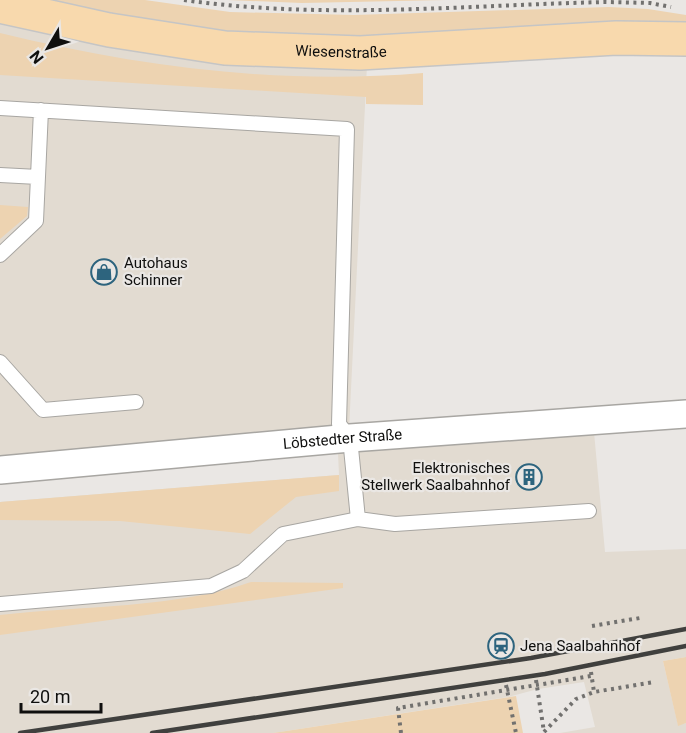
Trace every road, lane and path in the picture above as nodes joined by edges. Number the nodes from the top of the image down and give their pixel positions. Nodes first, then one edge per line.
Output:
1 (184, 0) edge
2 (0, 6) edge
3 (681, 24) edge
4 (0, 108) edge
5 (41, 110) junction
6 (0, 175) edge
7 (38, 177) junction
8 (0, 255) edge
9 (0, 362) edge
10 (136, 402) dead end
11 (686, 414) edge
12 (350, 438) junction
13 (0, 470) edge
14 (589, 511) dead end
15 (358, 519) junction
16 (0, 604) edge
17 (640, 618) dead end
18 (592, 626) dead end
19 (654, 682) dead end
20 (537, 685) junction
21 (507, 687) junction
22 (594, 692) junction
23 (544, 732) edge
24 (401, 733) edge
25 (516, 733) edge

1 - 3 path
2 - 3 main road, Wiesenstraße
4 - 5 lane
5 - 7 lane
5 - 12 lane
6 - 7 lane
7 - 8 lane
9 - 10 lane
11 - 12 street, Löbstedter Straße
12 - 13 street, Löbstedter Straße
12 - 15 lane
14 - 15 lane
15 - 16 lane
17 - 18 path
19 - 22 path
20 - 21 path
20 - 22 path
20 - 23 path
21 - 24 path
21 - 25 path
22 - 23 path

